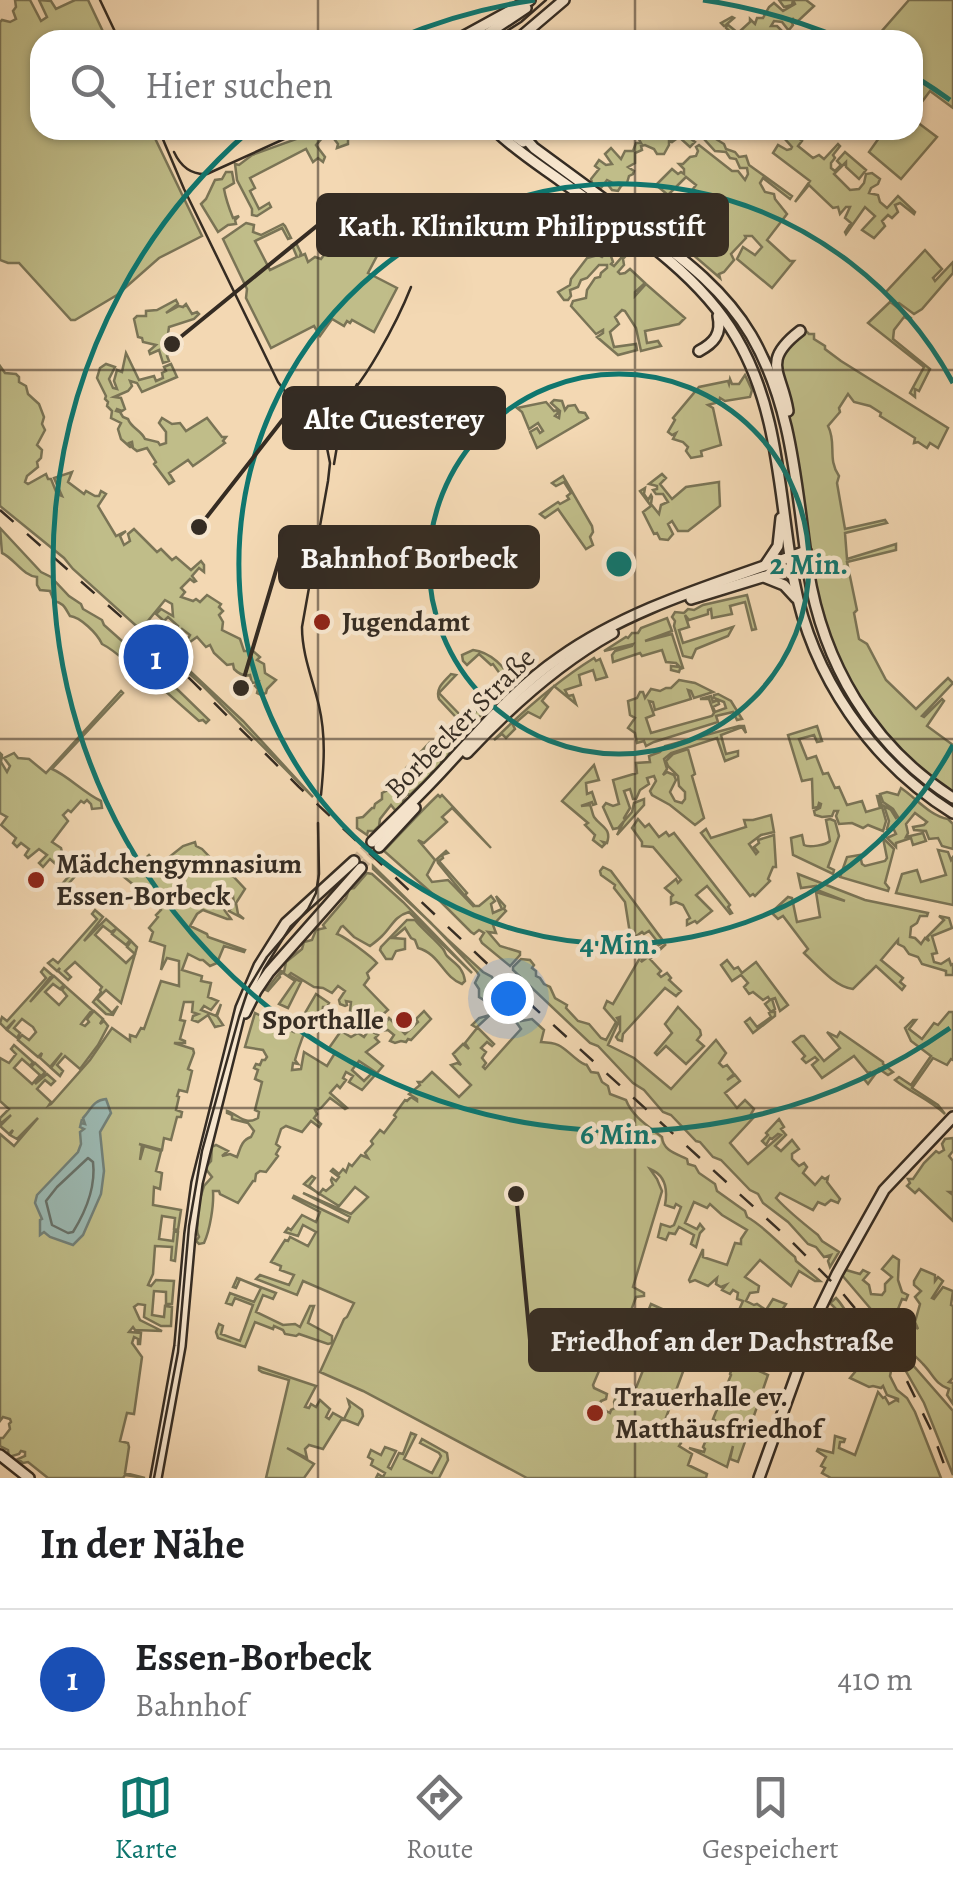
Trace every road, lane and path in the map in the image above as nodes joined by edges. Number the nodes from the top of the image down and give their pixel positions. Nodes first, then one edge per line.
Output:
1 (533, 0) edge
2 (564, 0) edge
3 (475, 30) edge
4 (494, 30) edge
5 (531, 30) edge
6 (506, 140) edge
7 (522, 140) edge
8 (527, 140) edge
9 (534, 148) junction
10 (712, 304) junction
11 (800, 331) dead end
12 (699, 351) dead end
13 (789, 434) junction
14 (779, 476) junction
15 (806, 551) junction
16 (791, 562) junction
17 (808, 563) junction
18 (761, 572) junction
19 (800, 605) junction
20 (953, 798) edge
21 (953, 813) edge
22 (376, 845) tunnel mouth
23 (238, 1027) junction
24 (953, 1117) edge
25 (0, 1456) edge
26 (29, 1478) edge
27 (156, 1478) edge
28 (760, 1478) edge

1 - 3 street
1 - 4 street
2 - 5 street
6 - 10 street
7 - 9 street
8 - 9 street
9 - 13 street
10 - 12 street
10 - 14 street
11 - 13 street
13 - 15 street
14 - 16 street
14 - 18 street
15 - 16 street, Borbecker Straße
15 - 17 street
16 - 17 street, Borbecker Straße
16 - 18 street, Borbecker Straße
16 - 19 street
17 - 20 street
18 - 19 street
18 - 22 street, Borbecker Straße
19 - 21 street
23 - 23 street
23 - 27 street
24 - 28 street
25 - 26 street

